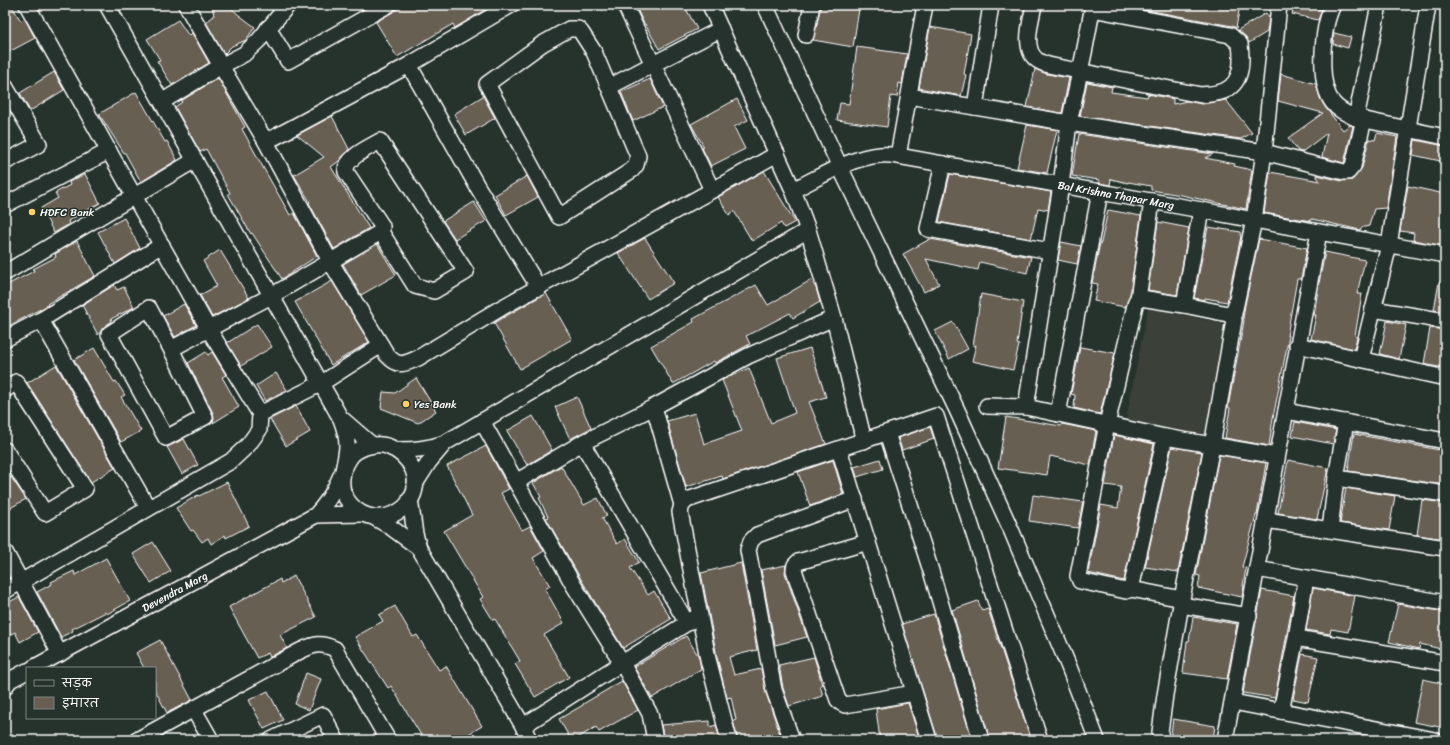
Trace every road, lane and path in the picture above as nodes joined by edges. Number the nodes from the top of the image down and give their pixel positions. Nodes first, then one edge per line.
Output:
1 (27, 5) edge
2 (108, 5) edge
3 (186, 5) edge
4 (288, 5) edge
5 (388, 5) edge
6 (511, 5) edge
7 (625, 5) edge
8 (710, 5) edge
9 (765, 5) edge
10 (812, 5) edge
11 (925, 5) edge
12 (991, 5) edge
13 (1034, 5) edge
14 (1279, 5) edge
15 (1333, 5) edge
16 (1379, 5) edge
17 (1428, 5) edge
18 (1092, 7) edge
19 (268, 28) junction
20 (721, 29) junction
21 (806, 35) dead end
22 (653, 64) junction
23 (408, 65) junction
24 (220, 66) junction
25 (1080, 71) junction
26 (5, 86) edge
27 (609, 87) junction
28 (909, 96) junction
29 (163, 101) junction
30 (975, 107) junction
31 (1360, 118) junction
32 (1069, 123) junction
33 (1408, 128) junction
34 (1445, 136) edge
35 (265, 140) junction
36 (109, 151) junction
37 (1264, 152) junction
38 (777, 154) junction
39 (898, 156) junction
40 (195, 160) junction
41 (5, 162) edge
42 (943, 164) junction
43 (840, 166) junction
44 (1061, 185) junction
45 (712, 190) junction
46 (793, 190) junction
47 (1100, 192) junction
48 (134, 196) junction
49 (1152, 201) junction
50 (5, 205) edge
51 (1201, 210) junction
52 (1254, 220) junction
53 (808, 230) junction
54 (381, 232) junction
55 (1319, 232) junction
56 (162, 245) junction
57 (1389, 245) junction
58 (1050, 251) junction
59 (1445, 255) edge
60 (330, 261) junction
61 (5, 274) edge
62 (539, 288) junction
63 (271, 296) junction
64 (1138, 299) junction
65 (1184, 304) junction
66 (1374, 309) junction
67 (834, 318) junction
68 (1233, 318) junction
69 (41, 320) junction
70 (1445, 321) edge
71 (208, 328) junction
72 (5, 339) edge
73 (381, 345) junction
74 (1298, 346) junction
75 (171, 349) junction
76 (1361, 359) junction
77 (1445, 378) edge
78 (322, 383) junction
79 (5, 390) edge
80 (987, 406) dead end
81 (654, 407) junction
82 (1026, 407) junction
83 (1286, 411) junction
84 (260, 414) junction
85 (1058, 414) junction
86 (341, 418) junction
87 (482, 421) junction
88 (1346, 422) junction
89 (1107, 424) junction
90 (887, 433) junction
91 (1165, 437) junction
92 (864, 441) junction
93 (1445, 441) edge
94 (445, 443) junction
95 (582, 443) junction
96 (372, 445) junction
97 (1212, 446) junction
98 (839, 449) junction
99 (396, 450) junction
100 (6, 453) edge
101 (1277, 456) junction
102 (342, 473) junction
103 (1336, 478) junction
104 (516, 482) junction
105 (415, 484) junction
106 (1445, 494) edge
107 (410, 499) junction
108 (855, 499) junction
109 (682, 505) junction
110 (148, 508) junction
111 (316, 515) junction
112 (368, 516) junction
113 (1266, 520) junction
114 (1330, 530) junction
115 (868, 542) junction
116 (419, 548) junction
117 (1445, 548) edge
118 (5, 552) edge
119 (1258, 569) junction
120 (1306, 578) junction
121 (22, 582) junction
122 (1131, 589) junction
123 (5, 591) edge
124 (1181, 602) junction
125 (1445, 603) edge
126 (1249, 616) junction
127 (693, 619) junction
128 (1296, 638) junction
129 (60, 654) junction
130 (622, 663) junction
131 (1445, 663) edge
132 (35, 667) edge
133 (26, 671) edge
134 (7, 680) edge
135 (914, 693) junction
136 (1233, 702) junction
137 (194, 710) junction
138 (1281, 711) junction
139 (526, 733) edge
140 (137, 740) edge
141 (211, 740) edge
142 (271, 740) edge
143 (336, 740) edge
144 (388, 740) edge
145 (655, 740) edge
146 (729, 740) edge
147 (792, 740) edge
148 (929, 740) edge
149 (981, 740) edge
150 (1040, 740) edge
151 (1097, 740) edge
152 (1160, 740) edge
153 (1225, 740) edge
154 (1435, 740) edge

1 - 36 street
2 - 29 street
3 - 24 street
4 - 19 street
5 - 19 street
6 - 23 street
7 - 22 street
8 - 20 street
9 - 43 street
10 - 21 street
11 - 28 street
12 - 30 street
13 - 25 street
14 - 37 street
15 - 31 street
16 - 31 street
17 - 33 street
18 - 25 street
18 - 25 street
19 - 24 street
20 - 22 street
20 - 38 street
22 - 27 street
22 - 45 street
23 - 35 street
23 - 62 street
24 - 29 street
24 - 35 street
25 - 32 street
26 - 41 street
27 - 27 street
28 - 30 street
28 - 39 street
29 - 40 street
30 - 32 street
31 - 33 street
31 - 37 street
32 - 37 street
32 - 44 street
33 - 34 street
33 - 57 street
35 - 60 street
36 - 48 street
36 - 50 street
37 - 52 street
38 - 45 street
38 - 46 street
39 - 42 street, Bal Krishna Thapar Marg
39 - 43 street, Bal Krishna Thapar Marg
40 - 48 street
40 - 63 street
42 - 44 street, Bal Krishna Thapar Marg
42 - 58 street
43 - 46 street, Bal Krishna Thapar Marg
43 - 151 street
44 - 47 street, Bal Krishna Thapar Marg
44 - 58 street
45 - 62 street
46 - 53 street
47 - 49 street, Bal Krishna Thapar Marg
47 - 85 street
48 - 56 street
48 - 61 street
49 - 51 street, Bal Krishna Thapar Marg
49 - 64 street
51 - 52 street, Bal Krishna Thapar Marg
51 - 65 street
52 - 55 street, Bal Krishna Thapar Marg
52 - 68 street
53 - 67 street
53 - 87 street
54 - 54 street
54 - 60 street
55 - 57 street, Bal Krishna Thapar Marg
55 - 74 street
56 - 69 street
56 - 71 street
57 - 59 street, Bal Krishna Thapar Marg
57 - 66 street
58 - 82 street
60 - 63 street
60 - 73 street
62 - 73 street
63 - 71 street
63 - 78 street
64 - 65 street
64 - 89 street
65 - 68 street
66 - 70 street
66 - 76 street
67 - 81 street
67 - 92 street
68 - 97 street
69 - 72 street
69 - 110 street
71 - 75 street
71 - 84 street
73 - 78 street
74 - 76 street
74 - 83 street
75 - 75 street
76 - 77 street
78 - 84 street
78 - 86 street
79 - 100 street
80 - 82 street
81 - 95 street
81 - 109 street
82 - 85 street
83 - 88 street
83 - 101 street
84 - 110 street
85 - 89 street
86 - 96 street
86 - 102 street
87 - 94 street
87 - 104 street
88 - 93 street
88 - 103 street
89 - 91 street
89 - 122 street
90 - 92 street
90 - 149 street
90 - 150 street
91 - 97 street
91 - 122 street
92 - 98 street
94 - 99 street
94 - 105 street
95 - 104 street
95 - 127 street
96 - 99 street
96 - 102 street
97 - 101 street
97 - 124 street
98 - 108 street
98 - 109 street
99 - 105 street
101 - 113 street
102 - 111 street, Devendra Marg
102 - 112 street
103 - 106 street
103 - 114 street
104 - 130 street
105 - 107 street
107 - 112 street
107 - 116 street
108 - 115 street
108 - 147 street
109 - 127 street
110 - 121 street
111 - 112 street, Devendra Marg
111 - 129 street, Devendra Marg
112 - 116 street
113 - 114 street
113 - 119 street
114 - 117 street
115 - 135 street
115 - 135 street
116 - 139 street
118 - 121 street
119 - 120 street
119 - 126 street
120 - 125 street
120 - 128 street
121 - 123 street
121 - 129 street
122 - 124 street
124 - 126 street
124 - 152 street
126 - 136 street
127 - 130 street
127 - 146 street
128 - 131 street
128 - 138 street
129 - 132 street, Devendra Marg
130 - 139 street
130 - 145 street
133 - 134 street
135 - 148 street
136 - 138 street
136 - 153 street
137 - 140 street
137 - 141 street
137 - 144 street
138 - 154 street
142 - 143 street

